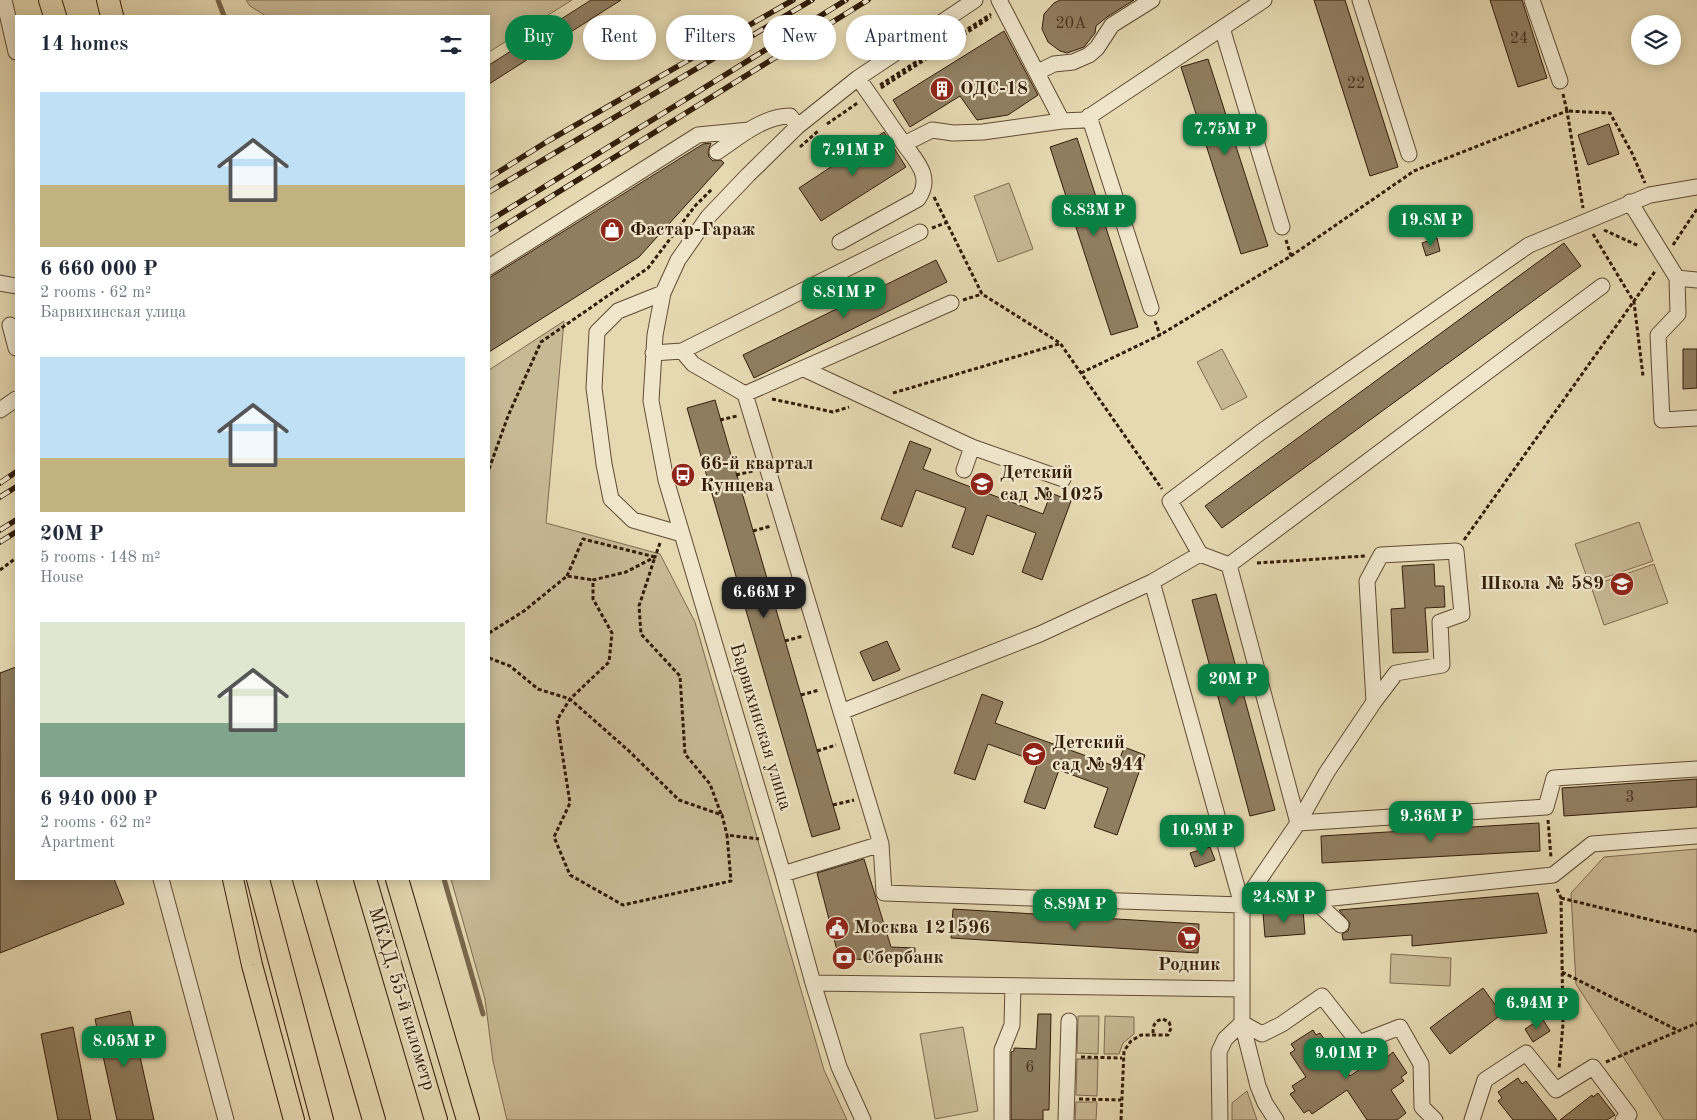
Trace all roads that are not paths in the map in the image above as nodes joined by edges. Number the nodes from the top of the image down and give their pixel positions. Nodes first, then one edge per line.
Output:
1 (4, 0) edge
2 (11, 0) edge
3 (50, 0) edge
4 (108, 0) edge
5 (976, 0) edge
6 (1152, 0) edge
7 (1264, 0) edge
8 (1360, 0) edge
9 (1532, 0) edge
10 (1001, 3) edge
11 (17, 15) edge
12 (55, 15) edge
13 (112, 15) edge
14 (1222, 28) junction
15 (15, 48) edge
16 (1038, 72) junction
17 (858, 78) junction
18 (1560, 81) road end
19 (1090, 116) junction
20 (1062, 121) junction
21 (798, 126) junction
22 (749, 130) junction
23 (904, 144) junction
24 (717, 152) dead end
25 (1409, 154) dead end
26 (1697, 187) edge
27 (1630, 202) junction
28 (1282, 227) dead end
29 (920, 232) dead end
30 (840, 242) dead end
31 (490, 266) edge
32 (1677, 278) junction
33 (1697, 280) edge
34 (0, 283) edge
35 (15, 286) edge
36 (1602, 286) dead end
37 (663, 293) junction
38 (951, 303) dead end
39 (1150, 308) dead end
40 (9, 326) edge
41 (15, 345) edge
42 (682, 351) junction
43 (653, 353) junction
44 (804, 369) junction
45 (745, 394) junction
46 (15, 400) edge
47 (0, 410) edge
48 (1697, 418) edge
49 (972, 447) junction
50 (964, 470) dead end
51 (1063, 479) dead end
52 (682, 534) junction
53 (1200, 554) junction
54 (1229, 565) junction
55 (1152, 582) junction
56 (1374, 702) junction
57 (841, 712) junction
58 (1697, 769) edge
59 (1298, 823) junction
60 (1697, 836) edge
61 (881, 844) junction
62 (783, 874) junction
63 (161, 880) edge
64 (234, 880) edge
65 (258, 880) edge
66 (304, 880) edge
67 (365, 880) edge
68 (397, 880) edge
69 (1314, 900) junction
70 (1242, 905) junction
71 (1341, 925) dead end
72 (813, 983) junction
73 (1013, 986) junction
74 (1241, 989) junction
75 (1068, 1021) dead end
76 (1242, 1023) junction
77 (226, 1120) edge
78 (294, 1120) edge
79 (322, 1120) edge
80 (374, 1120) edge
81 (436, 1120) edge
82 (468, 1120) edge
83 (863, 1120) edge
84 (1002, 1120) edge
85 (1066, 1120) edge
86 (1220, 1120) edge
87 (1276, 1120) edge
88 (1435, 1120) edge
89 (1472, 1120) edge
90 (1623, 1120) edge

1 - 15 street
2 - 11 street
3 - 12 highway
4 - 13 highway
5 - 17 street, Барвихинская улица
6 - 16 street
7 - 14 street
8 - 25 street
9 - 18 street
10 - 16 street
14 - 19 street
14 - 28 street
16 - 20 street
17 - 21 street, Барвихинская улица
17 - 23 street
19 - 20 street
19 - 39 street
20 - 23 street
21 - 22 street
21 - 37 street, Барвихинская улица
22 - 24 street
22 - 31 street
23 - 30 street
26 - 27 street
27 - 32 street
27 - 53 street
29 - 42 street
32 - 33 street
32 - 48 street
34 - 35 street
36 - 54 street
37 - 43 street, Барвихинская улица
37 - 52 street
38 - 44 street
40 - 41 street
42 - 43 street
42 - 45 street
43 - 52 street, Барвихинская улица
44 - 45 street
44 - 49 street
45 - 57 street
46 - 47 street
49 - 50 street
49 - 51 street
52 - 62 street, Барвихинская улица
53 - 54 street
53 - 55 street
54 - 59 street
55 - 57 street
55 - 70 street
56 - 56 street
56 - 59 street
57 - 61 street
58 - 59 street
59 - 70 street
60 - 69 street
61 - 62 street
61 - 70 street
62 - 72 street, Барвихинская улица
63 - 77 street
64 - 78 main road
65 - 79 highway
66 - 80 highway
67 - 81 highway, МКАД, 55-й километр
68 - 82 highway
69 - 70 street
69 - 71 street
70 - 74 street
72 - 73 street
72 - 83 street, Барвихинская улица
73 - 74 street
73 - 84 street
74 - 76 street
75 - 85 street
76 - 86 street
76 - 87 street
76 - 88 street
89 - 90 street

